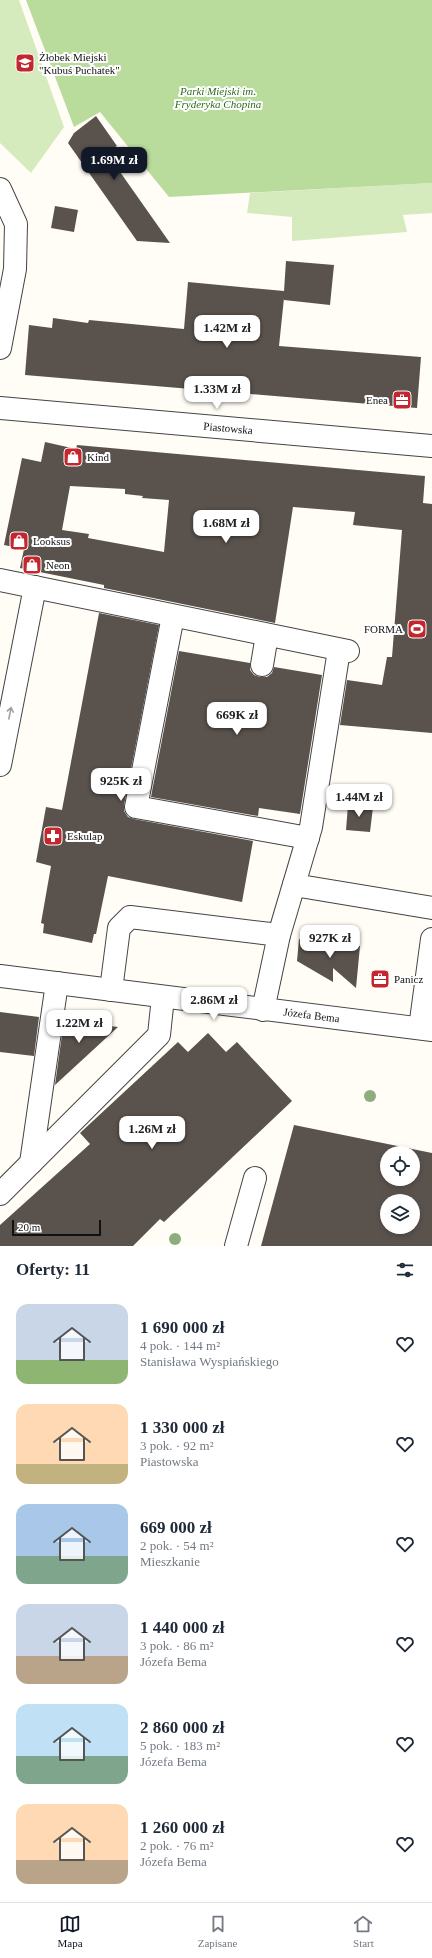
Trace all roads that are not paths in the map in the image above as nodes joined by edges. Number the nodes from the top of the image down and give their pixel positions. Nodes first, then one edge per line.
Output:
1 (0, 189) edge
2 (0, 348) edge
3 (0, 408) edge
4 (432, 446) edge
5 (0, 580) edge
6 (35, 587) junction
7 (173, 616) junction
8 (267, 635) junction
9 (262, 665) dead end
10 (0, 765) edge
11 (308, 838) junction
12 (294, 885) junction
13 (432, 908) edge
14 (279, 935) junction
15 (432, 939) edge
16 (0, 976) edge
17 (57, 984) junction
18 (111, 990) junction
19 (163, 997) junction
20 (263, 1010) junction
21 (426, 1029) edge
22 (31, 1163) junction
23 (255, 1178) dead end
24 (0, 1194) edge
25 (236, 1246) edge

1 - 2 street
3 - 4 street, Piastowska
5 - 6 street
6 - 7 street
10 -> 6 street
7 - 8 street
7 - 11 street
8 - 9 street
8 - 11 street
11 - 12 street
12 - 13 street
12 - 14 street
14 - 18 street
14 - 20 street
15 - 21 street
16 - 17 street, Józefa Bema
17 - 18 street, Józefa Bema
17 - 22 street
18 - 19 street, Józefa Bema
19 - 20 street, Józefa Bema
19 - 22 street
20 - 21 street, Józefa Bema
22 - 24 street
23 - 25 street

